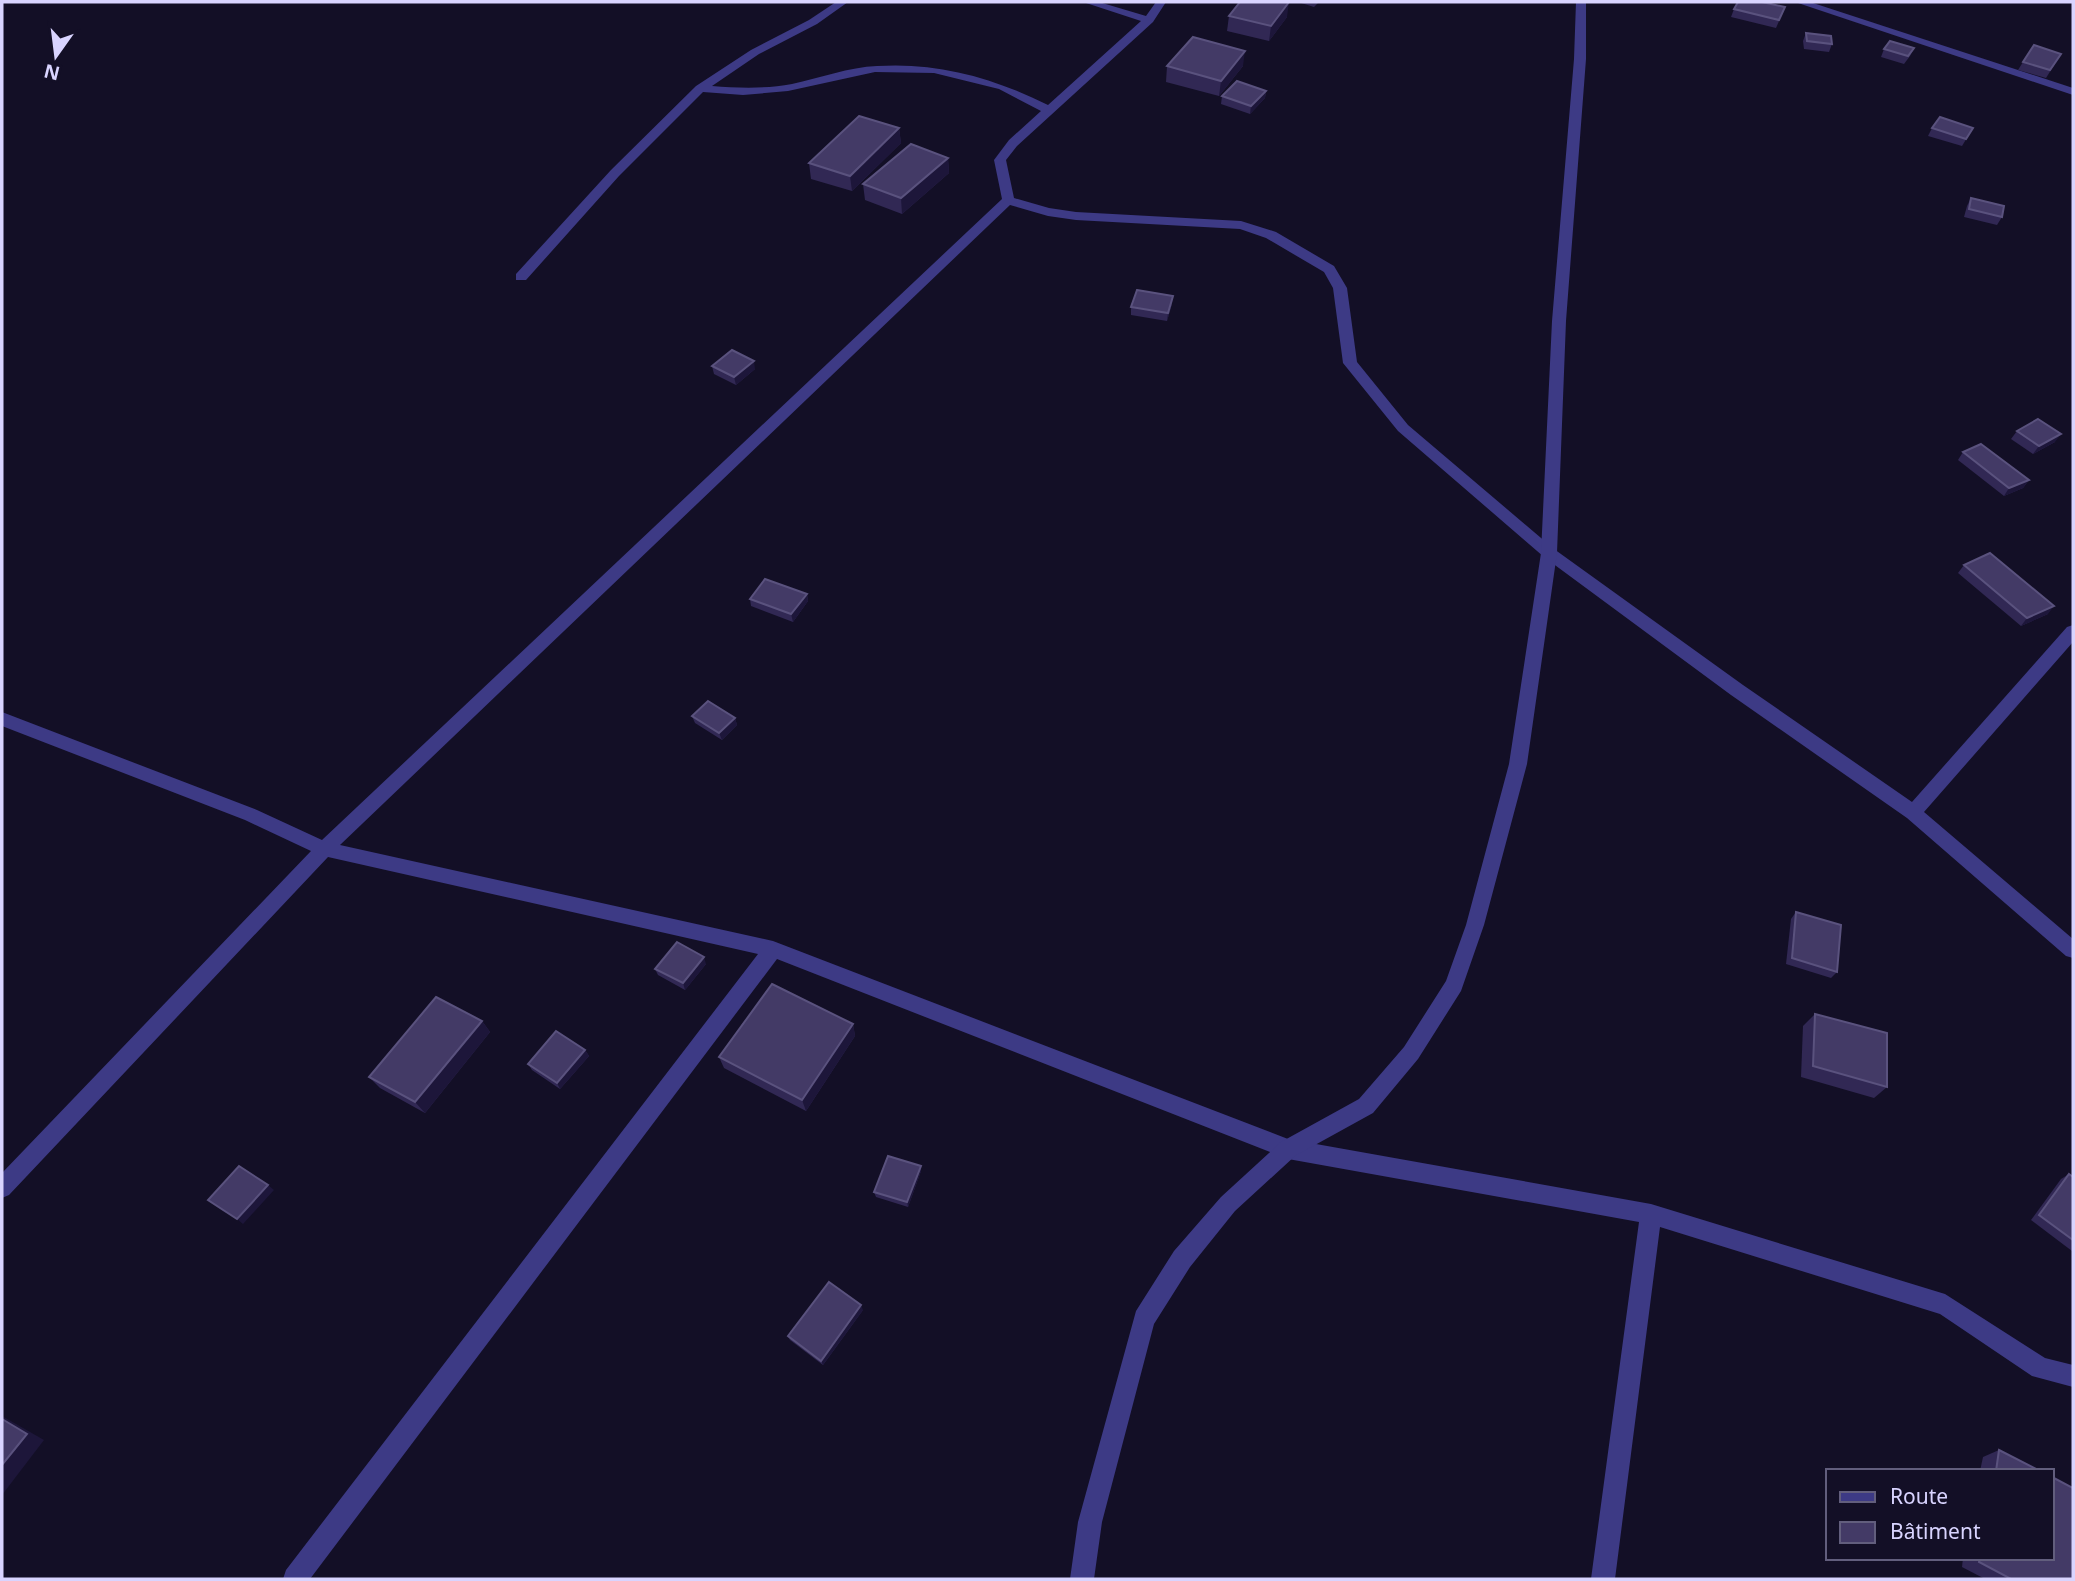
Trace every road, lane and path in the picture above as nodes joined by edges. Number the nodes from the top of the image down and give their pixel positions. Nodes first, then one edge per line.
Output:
1 (843, 2) edge
2 (1088, 2) edge
3 (1161, 2) edge
4 (1581, 2) edge
5 (1800, 2) edge
6 (1149, 20) junction
7 (700, 88) junction
8 (2073, 92) edge
9 (1048, 110) junction
10 (1008, 200) junction
11 (521, 277) dead end
12 (1549, 552) junction
13 (2073, 631) edge
14 (2, 719) edge
15 (1913, 813) junction
16 (324, 849) junction
17 (773, 949) junction
18 (2073, 950) edge
19 (1288, 1149) junction
20 (2, 1188) edge
21 (1651, 1214) junction
22 (2073, 1376) edge
23 (295, 1579) edge
24 (1083, 1579) edge
25 (1603, 1579) edge

1 - 7 street
2 - 6 street
3 - 6 street
4 - 12 street
5 - 8 street
6 - 9 street
7 - 9 street
7 - 11 street
9 - 10 street
10 - 12 street
10 - 16 street
12 - 15 street
12 - 19 street
13 - 15 street
14 - 16 street
15 - 18 street
16 - 17 street
16 - 20 street
17 - 19 street
17 - 23 street
19 - 21 street
19 - 24 street
21 - 22 street
21 - 25 street

